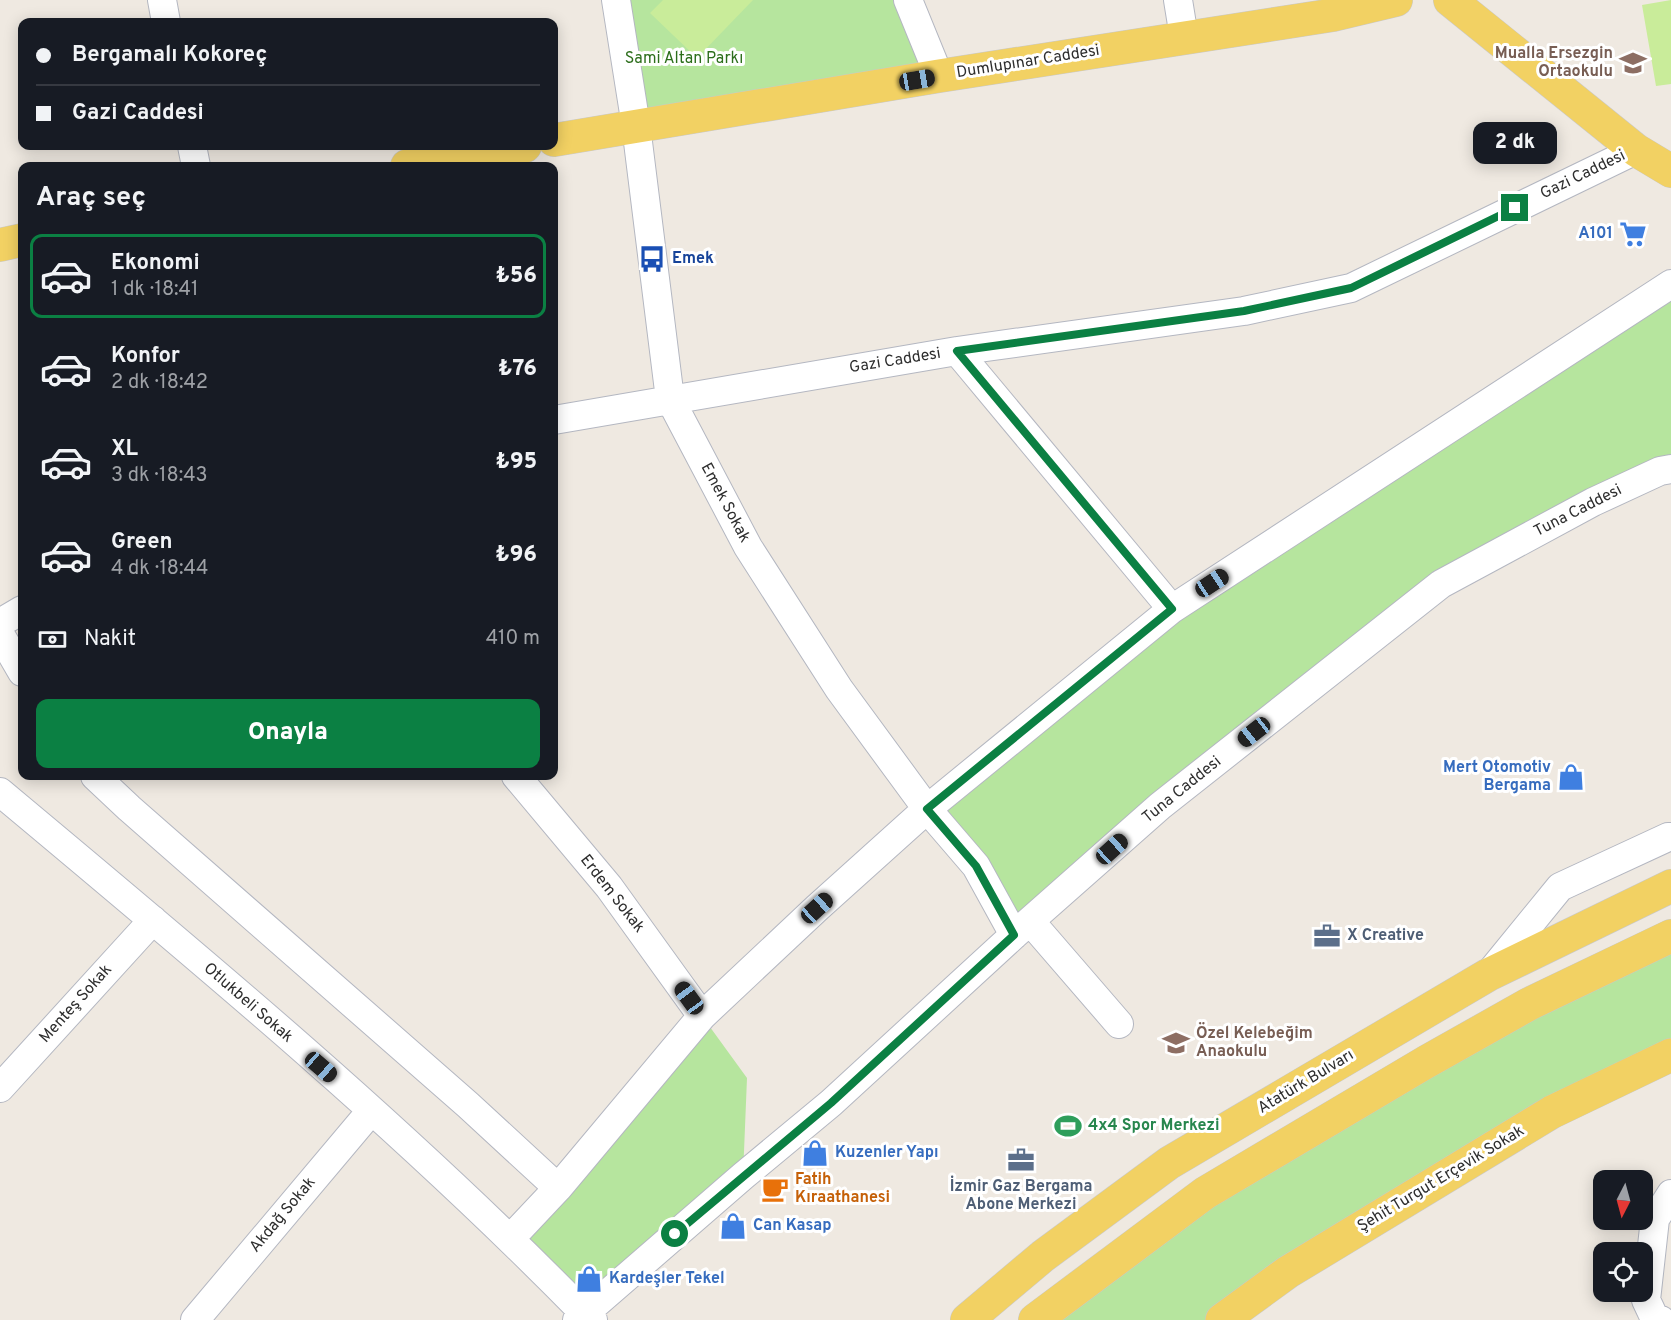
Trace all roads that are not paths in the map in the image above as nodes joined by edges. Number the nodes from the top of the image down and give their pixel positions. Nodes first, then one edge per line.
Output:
1 (162, 0) edge
2 (616, 0) edge
3 (908, 0) edge
4 (1178, 0) edge
5 (1396, 0) edge
6 (1450, 0) edge
7 (165, 18) edge
8 (1184, 37) junction
9 (939, 76) junction
10 (636, 126) junction
11 (558, 139) edge
12 (501, 150) edge
13 (1636, 150) junction
14 (431, 162) edge
15 (1671, 171) edge
16 (18, 241) edge
17 (0, 245) edge
18 (1671, 284) edge
19 (957, 351) junction
20 (670, 399) junction
21 (558, 419) edge
22 (1668, 474) edge
23 (1172, 609) junction
24 (18, 612) edge
25 (0, 623) edge
26 (0, 634) edge
27 (18, 665) edge
28 (99, 780) edge
29 (519, 780) edge
30 (0, 792) edge
31 (927, 809) junction
32 (1671, 837) edge
33 (1671, 886) edge
34 (153, 920) junction
35 (1022, 928) junction
36 (1671, 936) edge
37 (1488, 975) junction
38 (702, 1016) junction
39 (1119, 1024) dead end
40 (1671, 1056) edge
41 (0, 1088) edge
42 (371, 1111) junction
43 (558, 1188) junction
44 (1671, 1194) edge
45 (510, 1239) junction
46 (585, 1318) edge
47 (195, 1320) edge
48 (967, 1320) edge
49 (1035, 1320) edge
50 (1222, 1320) edge
51 (1661, 1320) edge

1 - 7 street
2 - 10 street, Emek Sokak
3 - 9 street
4 - 8 street
5 - 8 main road, Dumlupınar Caddesi
6 - 13 main road
8 - 9 main road, Dumlupınar Caddesi
9 - 10 main road, Dumlupınar Caddesi
10 - 11 main road, Dumlupınar Caddesi
10 - 20 street, Emek Sokak
12 - 14 main road
13 - 15 main road
13 - 19 street, Gazi Caddesi
16 - 17 main road
18 - 23 street
19 - 20 street, Gazi Caddesi
19 - 23 street
20 - 21 street, Gazi Caddesi
20 - 31 street, Emek Sokak
22 - 35 street, Tuna Caddesi
23 - 31 street
24 - 25 street
26 - 27 street
28 - 43 street
29 - 38 street, Erdem Sokak
30 - 34 street, Otlukbeli Sokak
31 - 35 street, Emek Sokak
31 - 38 street
32 - 37 street
33 - 37 main road, Atatürk Bulvarı
34 - 41 street, Menteş Sokak
34 - 42 street, Otlukbeli Sokak
35 - 39 street, Emek Sokak
35 - 46 street, Tuna Caddesi
36 - 49 main road
37 - 48 main road, Atatürk Bulvarı
38 - 43 street
40 - 50 main road, Şehit Turgut Erçevik Sokak
42 - 45 street, Otlukbeli Sokak
42 - 47 street, Akdağ Sokak
43 - 45 street
44 - 51 street
45 - 46 street, Otlukbeli Sokak

